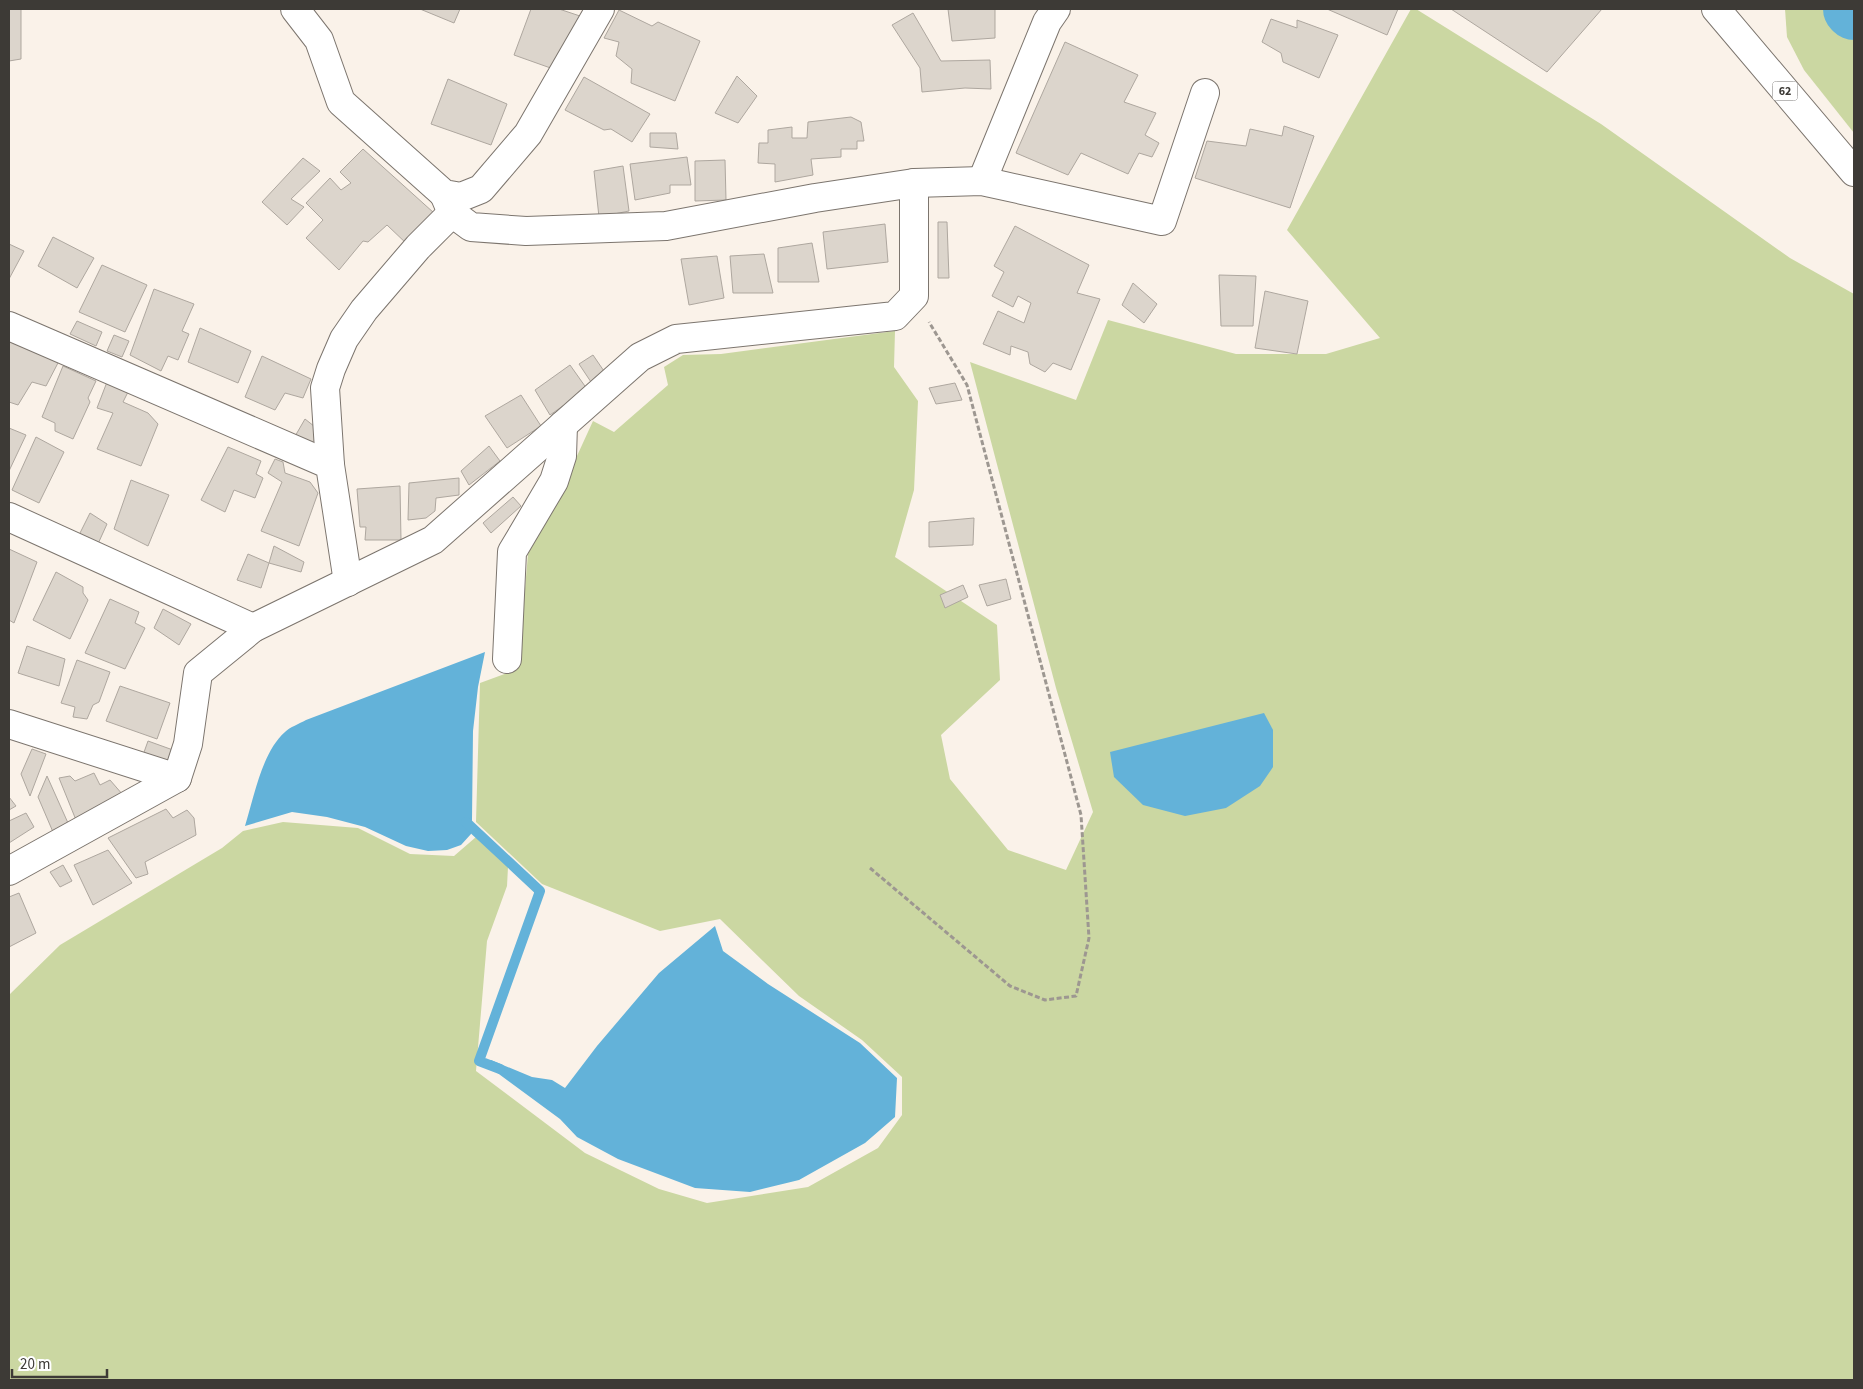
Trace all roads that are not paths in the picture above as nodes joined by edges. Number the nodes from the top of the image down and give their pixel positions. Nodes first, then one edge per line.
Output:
1 (295, 9) edge
2 (600, 9) edge
3 (1056, 9) edge
4 (1716, 9) edge
5 (1205, 93) dead end
6 (1854, 172) edge
7 (982, 181) junction
8 (914, 183) junction
9 (448, 204) junction
10 (9, 326) edge
11 (563, 425) junction
12 (330, 465) junction
13 (9, 517) edge
14 (348, 582) junction
15 (253, 628) junction
16 (507, 659) dead end
17 (9, 724) edge
18 (177, 778) junction
19 (9, 871) edge

1 - 9 street
2 - 9 street
3 - 7 street
4 - 6 street, 62
5 - 7 street
7 - 8 street
8 - 9 street
8 - 11 street
9 - 12 street
10 - 12 street
11 - 14 street
11 - 16 street
12 - 14 street
13 - 15 street
14 - 15 street
15 - 18 street
17 - 18 street
18 - 19 street

